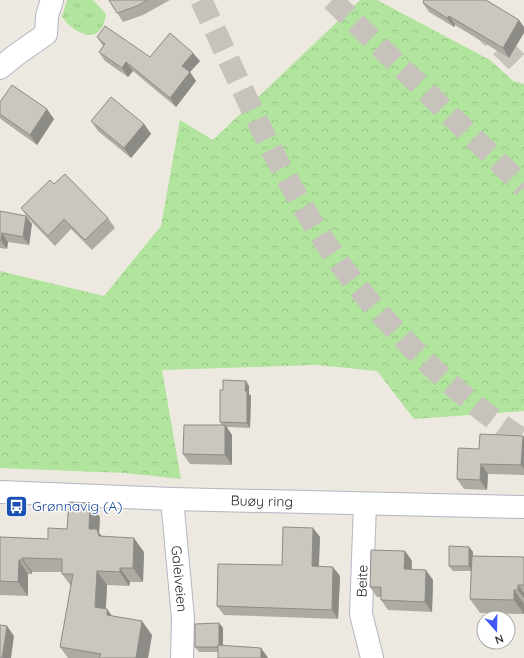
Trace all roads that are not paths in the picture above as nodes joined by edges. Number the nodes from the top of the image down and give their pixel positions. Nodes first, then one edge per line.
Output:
1 (52, 0) edge
2 (0, 68) edge
3 (0, 492) edge
4 (172, 499) junction
5 (365, 504) junction
6 (524, 507) edge
7 (182, 658) edge
8 (372, 658) edge

1 - 2 street
3 - 4 street, Buøy ring
4 - 5 street, Buøy ring
4 - 7 street, Galeiveien
5 - 6 street, Buøy ring
5 - 8 street, Beite

